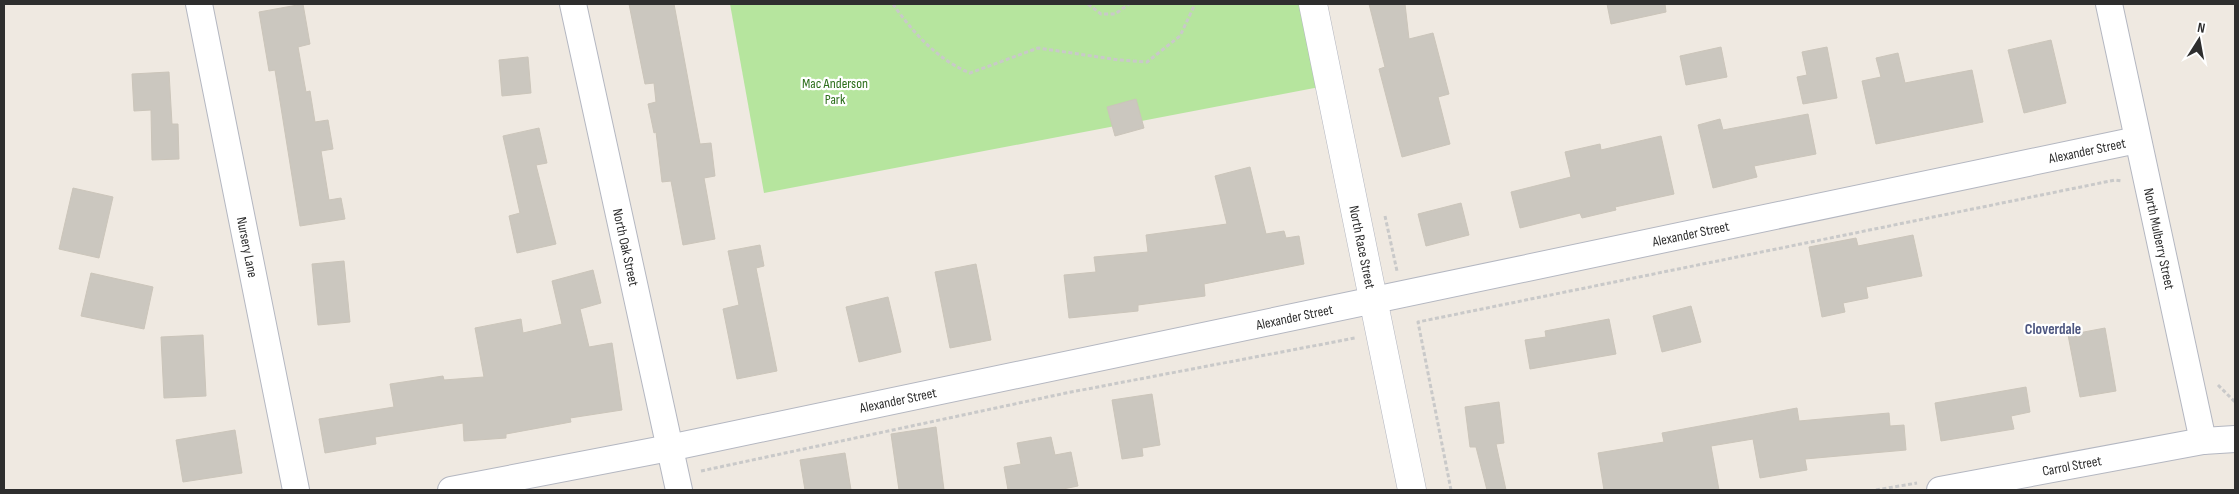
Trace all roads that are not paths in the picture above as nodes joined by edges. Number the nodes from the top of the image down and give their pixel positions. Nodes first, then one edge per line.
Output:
1 (199, 4) edge
2 (574, 4) edge
3 (1314, 4) edge
4 (2109, 4) edge
5 (2137, 140) junction
6 (1374, 300) junction
7 (2235, 439) edge
8 (2203, 442) junction
9 (669, 448) junction
10 (296, 490) edge
11 (451, 490) edge
12 (678, 490) edge
13 (1412, 490) edge
14 (1940, 490) edge

1 - 10 street, Nursery Lane
2 - 9 street, North Oak Street
3 - 6 street, North Race Street
4 - 5 street, North Mulberry Street
5 - 6 street, Alexander Street
5 - 8 street, North Mulberry Street
6 - 9 street, Alexander Street
6 - 13 street, North Race Street
7 - 8 street
8 - 14 street, Carrol Street
9 - 11 street, Alexander Street
9 - 12 street, North Oak Street

